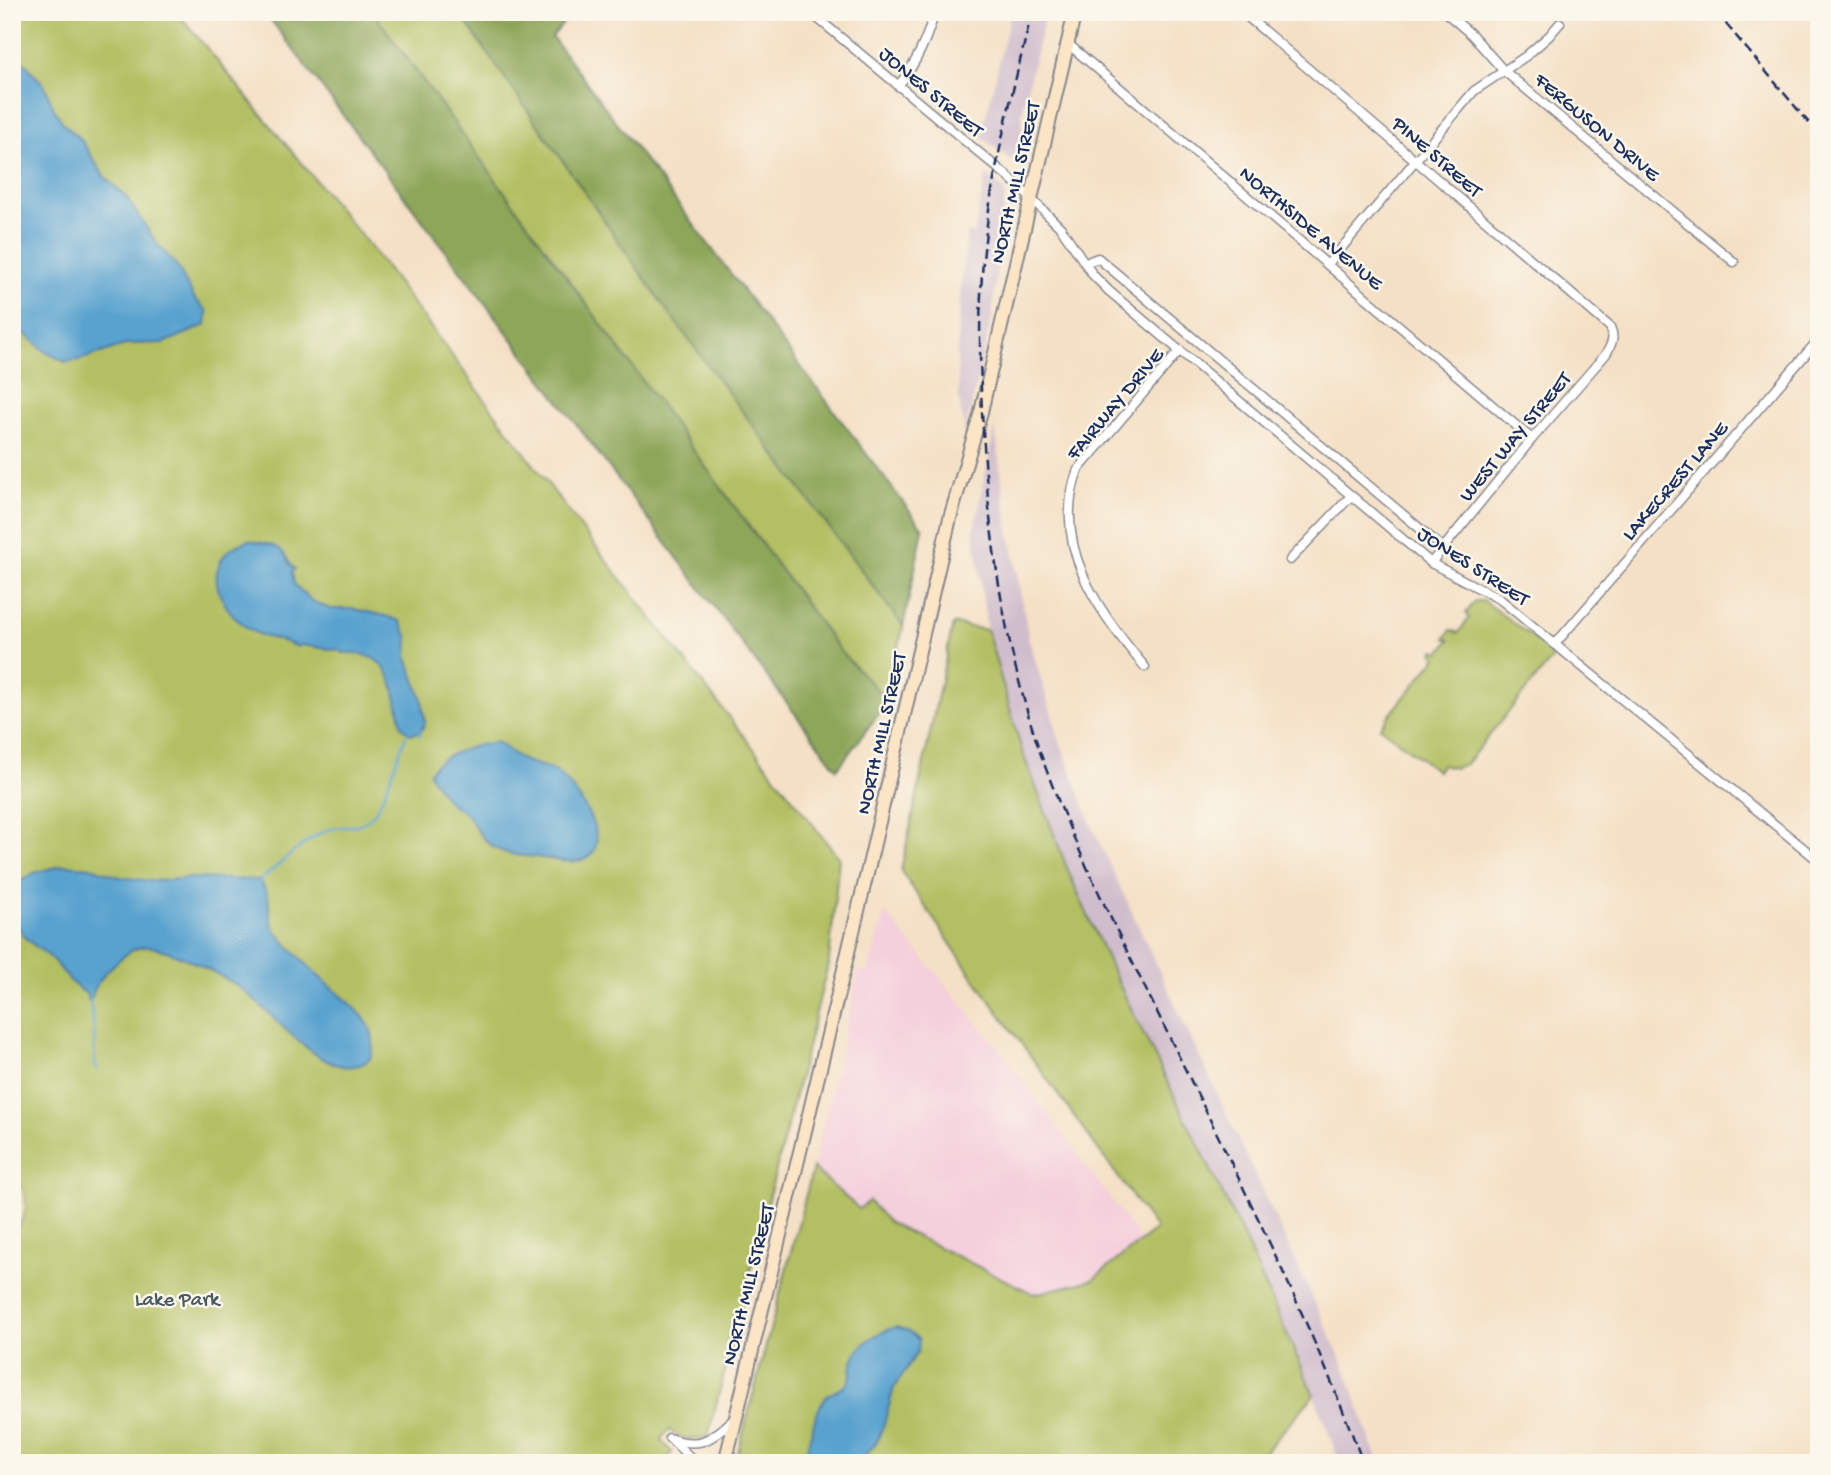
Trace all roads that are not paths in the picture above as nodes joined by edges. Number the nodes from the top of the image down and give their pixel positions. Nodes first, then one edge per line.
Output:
1 (810, 12) edge
2 (935, 12) edge
3 (1075, 12) edge
4 (1242, 12) edge
5 (1445, 12) edge
6 (1560, 23) dead end
7 (1068, 43) junction
8 (1503, 70) junction
9 (898, 86) junction
10 (1415, 160) junction
11 (1030, 199) junction
12 (1734, 262) dead end
13 (1085, 263) junction
14 (1328, 264) junction
15 (1610, 327) joint
16 (1819, 339) edge
17 (1180, 351) junction
18 (1532, 439) junction
19 (1351, 496) junction
20 (1443, 548) junction
21 (1290, 560) dead end
22 (1431, 563) junction
23 (1556, 643) junction
24 (1145, 667) dead end
25 (1819, 861) edge
26 (734, 1419) junction
27 (696, 1463) edge
28 (725, 1463) edge

1 - 9 street, JONES STREET
2 - 9 street
3 - 7 main road, NORTH MILL STREET
4 - 10 street, PINE STREET
5 - 8 street, FERGUSON DRIVE
6 - 8 street
7 - 11 main road, NORTH MILL STREET
7 - 14 street, NORTHSIDE AVENUE
8 - 10 street
8 - 12 street, FERGUSON DRIVE
9 - 11 street, JONES STREET
10 - 14 street
10 - 15 street, PINE STREET
11 - 13 street, JONES STREET
11 - 26 main road, NORTH MILL STREET
13 - 17 street, JONES STREET
13 - 20 street, JONES STREET
14 - 18 street, NORTHSIDE AVENUE
15 - 18 street, WEST WAY STREET
16 - 23 street, LAKECREST LANE
17 - 19 street, JONES STREET
17 - 24 street, FAIRWAY DRIVE
18 - 20 street, WEST WAY STREET
19 - 21 street
19 - 22 street, JONES STREET
20 - 22 street, WEST WAY STREET
22 - 23 street, JONES STREET
23 - 25 street, JONES STREET
26 - 27 street
26 - 28 main road, NORTH MILL STREET

